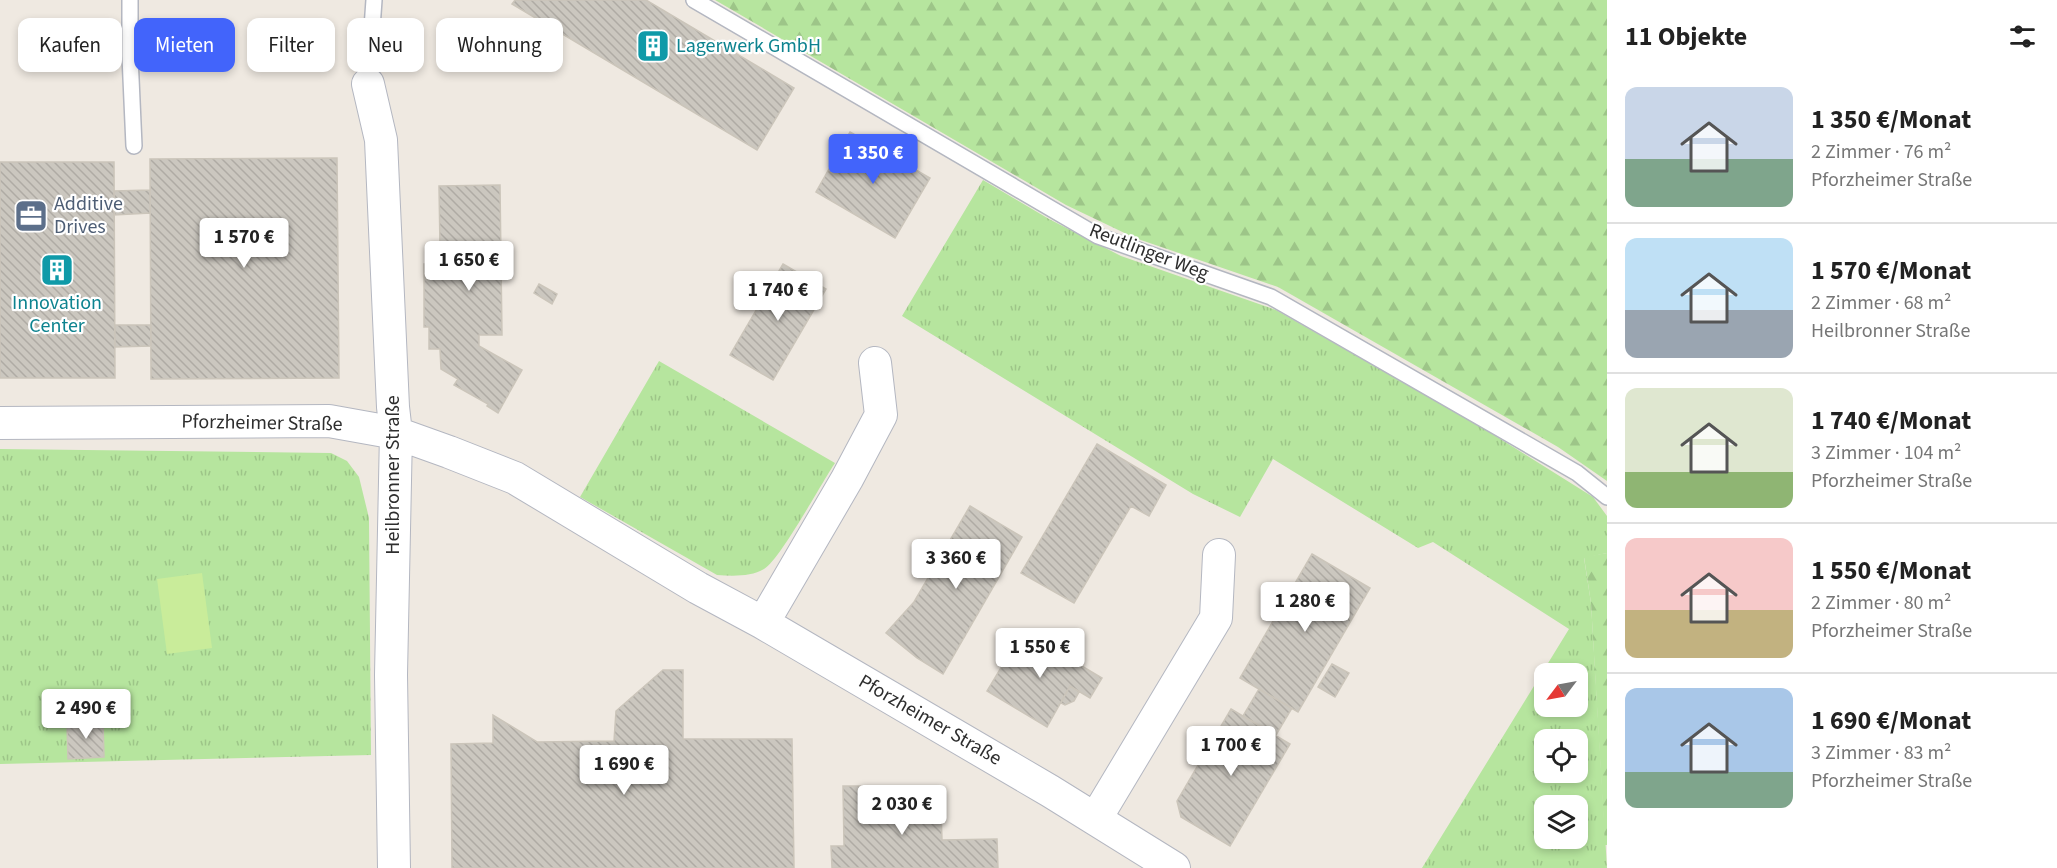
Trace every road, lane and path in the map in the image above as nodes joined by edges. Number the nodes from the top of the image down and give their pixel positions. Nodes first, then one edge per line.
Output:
1 (130, 0) edge
2 (374, 0) edge
3 (694, 0) edge
4 (368, 84) joint
5 (134, 146) dead end
6 (875, 363) dead end
7 (0, 423) edge
8 (396, 433) junction
9 (1607, 497) edge
10 (1219, 555) dead end
11 (763, 623) junction
12 (1095, 819) junction
13 (394, 868) edge
14 (1174, 868) edge

1 - 5 lane
2 - 4 lane
3 - 9 lane, Reutlinger Weg
4 - 8 street, Heilbronner Straße
6 - 11 street
7 - 8 street, Pforzheimer Straße
8 - 11 street, Pforzheimer Straße
8 - 13 street, Heilbronner Straße
10 - 12 street
11 - 12 street, Pforzheimer Straße
12 - 14 street, Pforzheimer Straße

